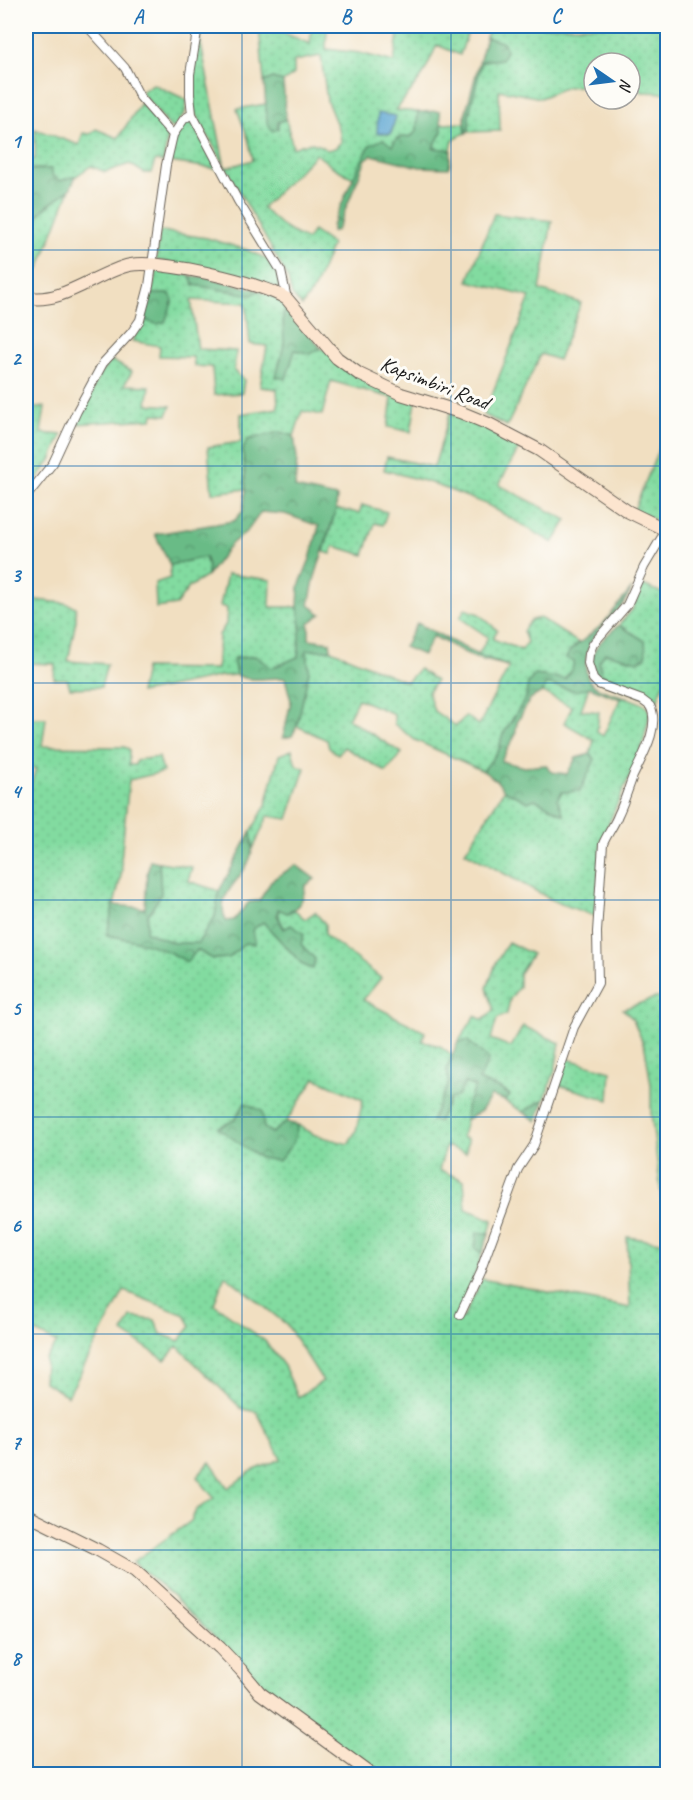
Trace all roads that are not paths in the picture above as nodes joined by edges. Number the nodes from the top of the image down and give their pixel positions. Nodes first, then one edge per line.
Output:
1 (87, 26) edge
2 (198, 26) edge
3 (192, 114) junction
4 (173, 135) junction
5 (152, 264) junction
6 (26, 297) edge
7 (287, 299) junction
8 (26, 497) edge
9 (667, 530) edge
10 (460, 1315) dead end
11 (26, 1514) edge
12 (371, 1774) edge

1 - 4 street
2 - 3 street
3 - 4 street
3 - 7 street
4 - 5 street
5 - 6 street, Kapsimbiri Road
5 - 7 street, Kapsimbiri Road
5 - 8 street
7 - 9 street, Kapsimbiri Road
9 - 10 street
11 - 12 street

